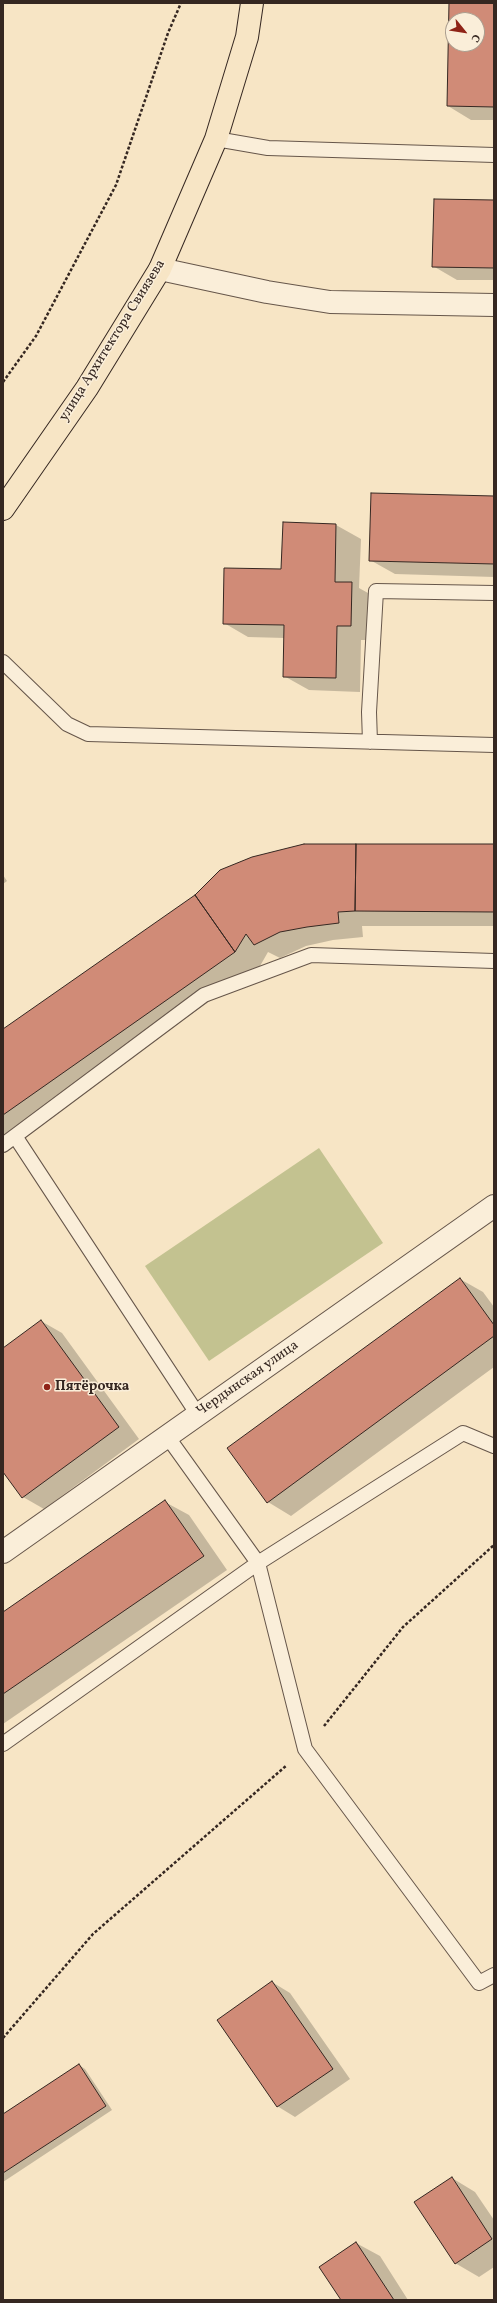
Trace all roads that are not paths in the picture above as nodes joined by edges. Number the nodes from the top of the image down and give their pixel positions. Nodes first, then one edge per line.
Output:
1 (252, 3) edge
2 (216, 139) junction
3 (494, 155) edge
4 (160, 270) junction
5 (494, 305) edge
6 (3, 509) edge
7 (494, 593) edge
8 (3, 662) edge
9 (370, 742) junction
10 (494, 745) edge
11 (494, 961) edge
12 (15, 1136) junction
13 (3, 1145) edge
14 (494, 1206) edge
15 (198, 1414) junction
16 (167, 1436) junction
17 (494, 1446) edge
18 (3, 1552) edge
19 (258, 1563) junction
20 (3, 1744) edge
21 (494, 1975) edge

1 - 2 main road, улица Архитектора Свиязева
2 - 3 lane
2 - 4 main road, улица Архитектора Свиязева
4 - 5 street
4 - 6 main road, улица Архитектора Свиязева
7 - 9 lane
8 - 9 lane
9 - 10 lane
11 - 12 lane
12 - 13 lane
12 - 15 lane
14 - 15 street, Чердынская улица
15 - 16 street, Чердынская улица
16 - 18 street, Чердынская улица
16 - 19 lane
17 - 19 lane
19 - 20 lane
19 - 21 lane

